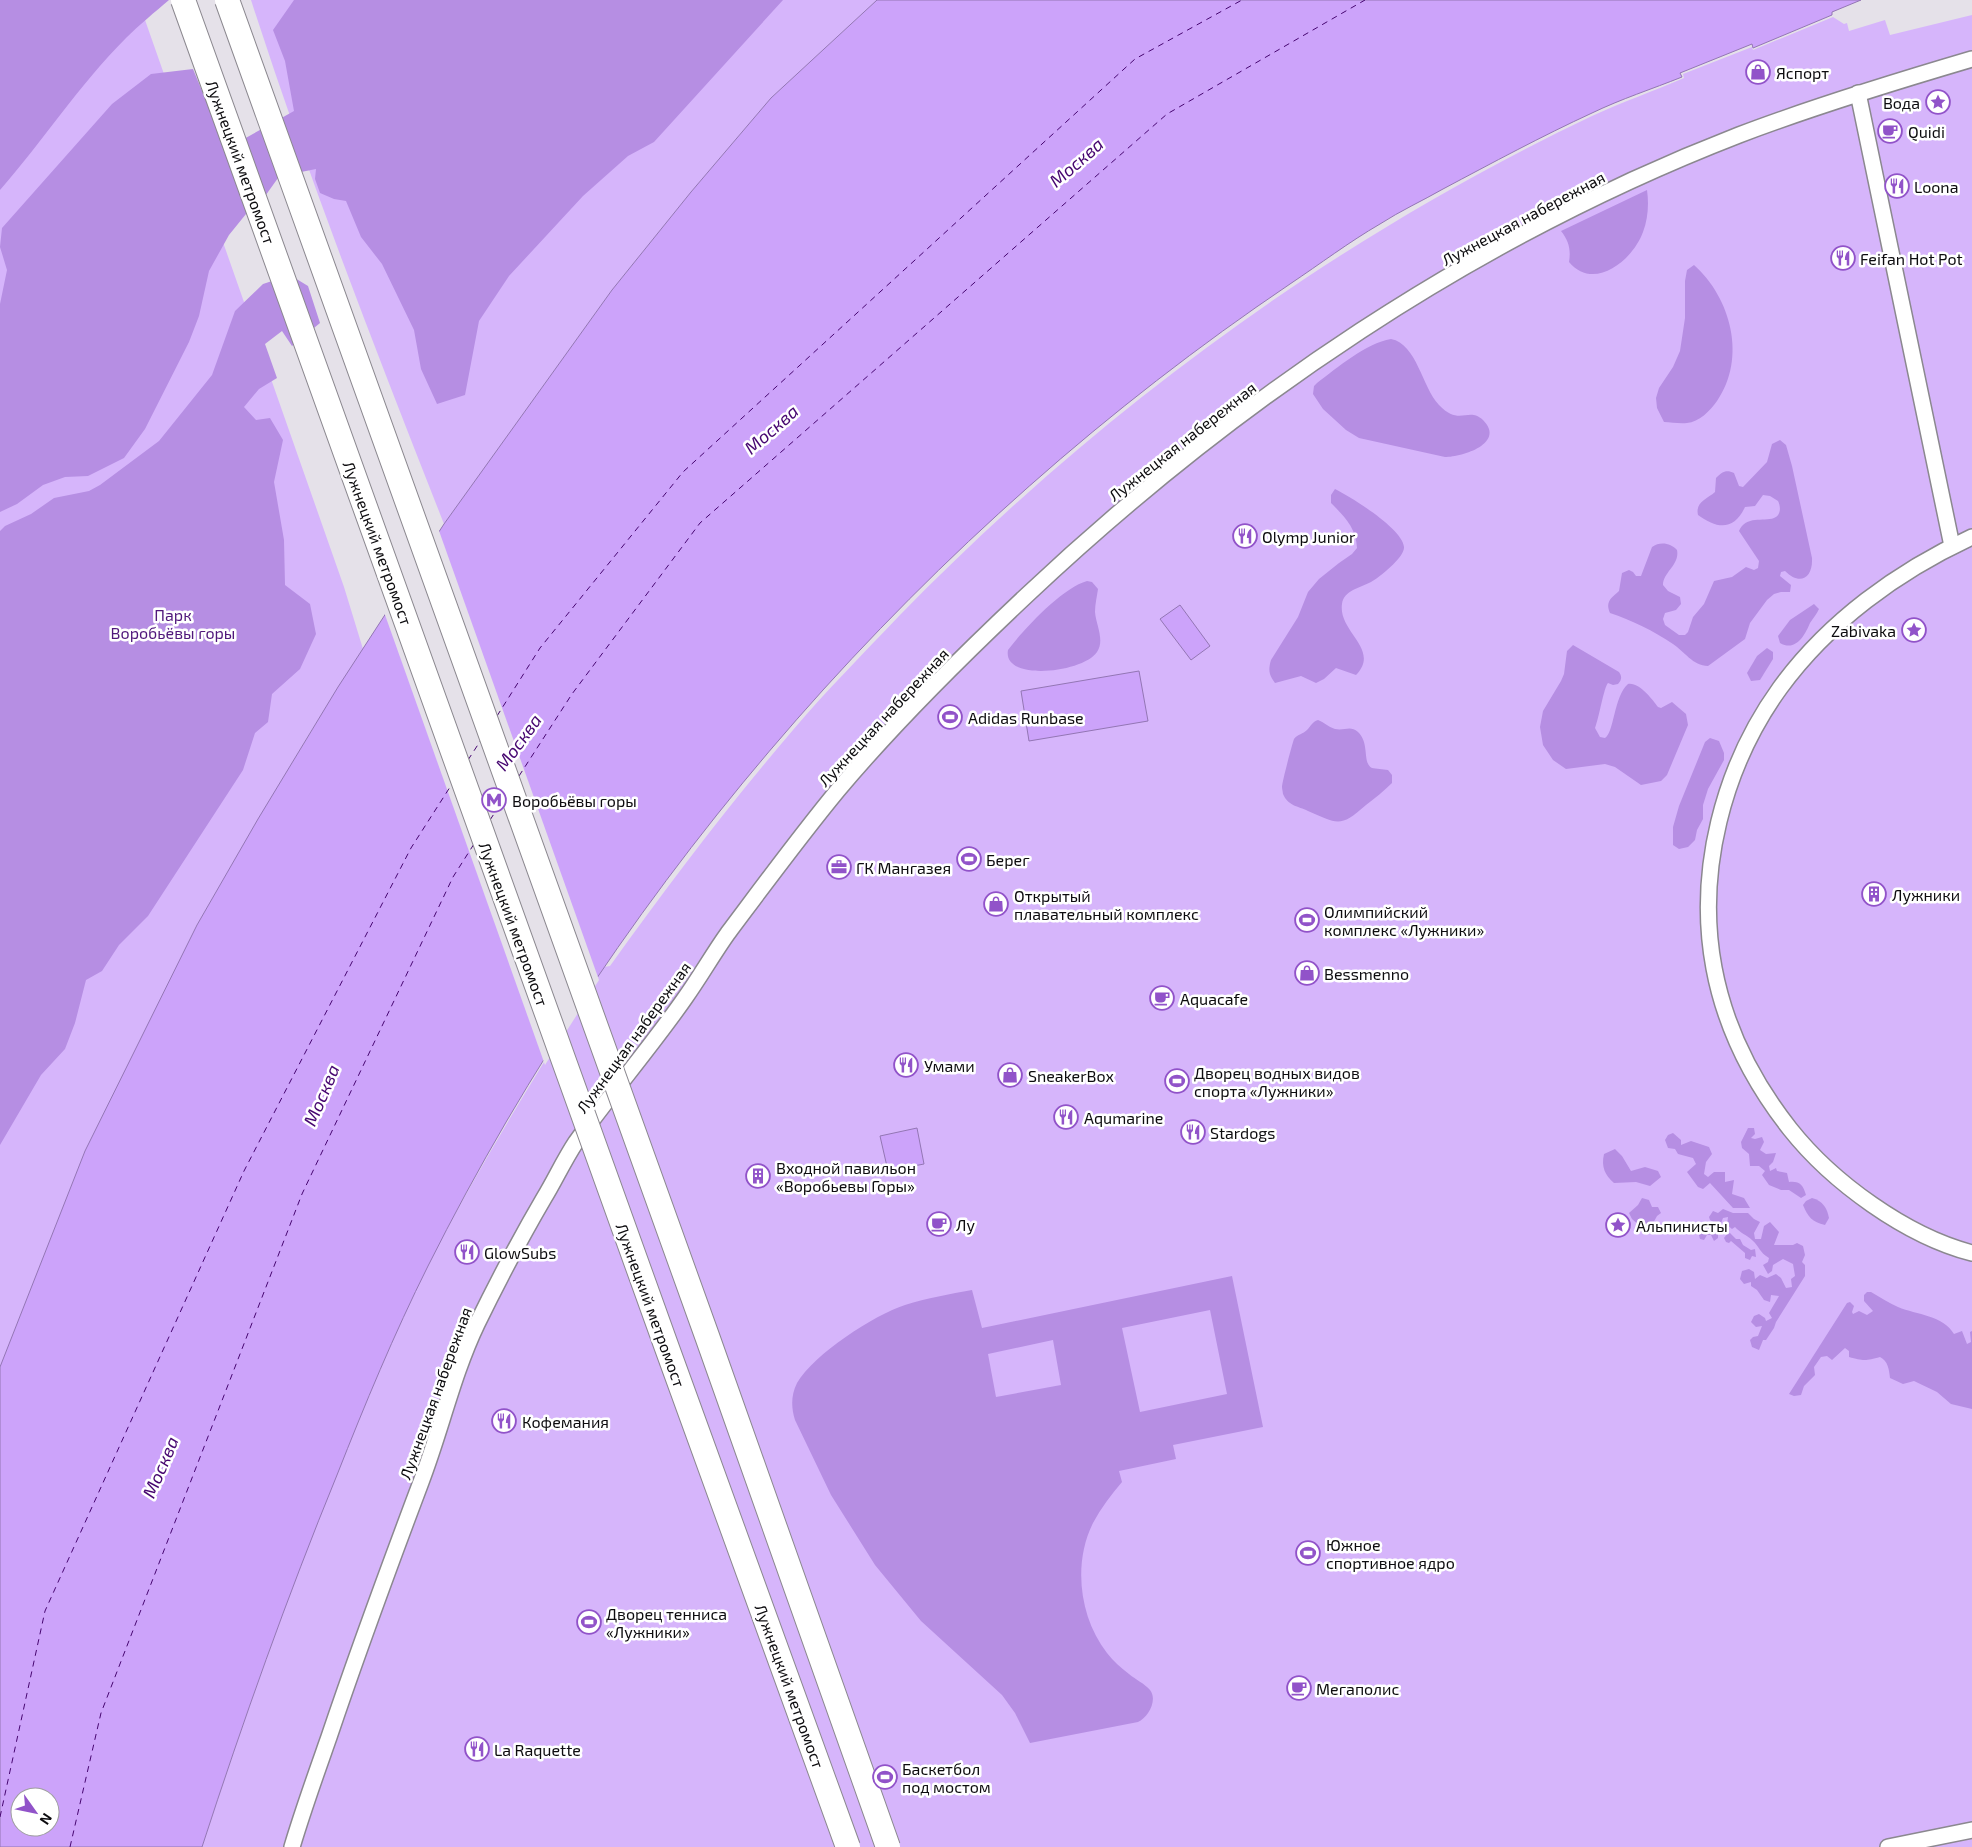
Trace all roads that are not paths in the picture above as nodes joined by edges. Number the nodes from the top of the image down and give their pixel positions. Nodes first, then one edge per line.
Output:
1 (183, 0) edge
2 (227, 0) edge
3 (1972, 59) edge
4 (1858, 93) junction
5 (1972, 537) edge
6 (1952, 546) junction
7 (1972, 1253) edge
8 (1972, 1830) edge
9 (292, 1847) edge
10 (848, 1847) edge
11 (888, 1847) edge
12 (1888, 1847) edge

1 - 10 main road, Лужнецкий метромост, bridge
2 - 11 main road, bridge
3 - 4 street, Лужнецкая набережная
4 - 6 street
4 - 9 street, Лужнецкая набережная
5 - 6 street
6 - 7 street
8 - 12 street

